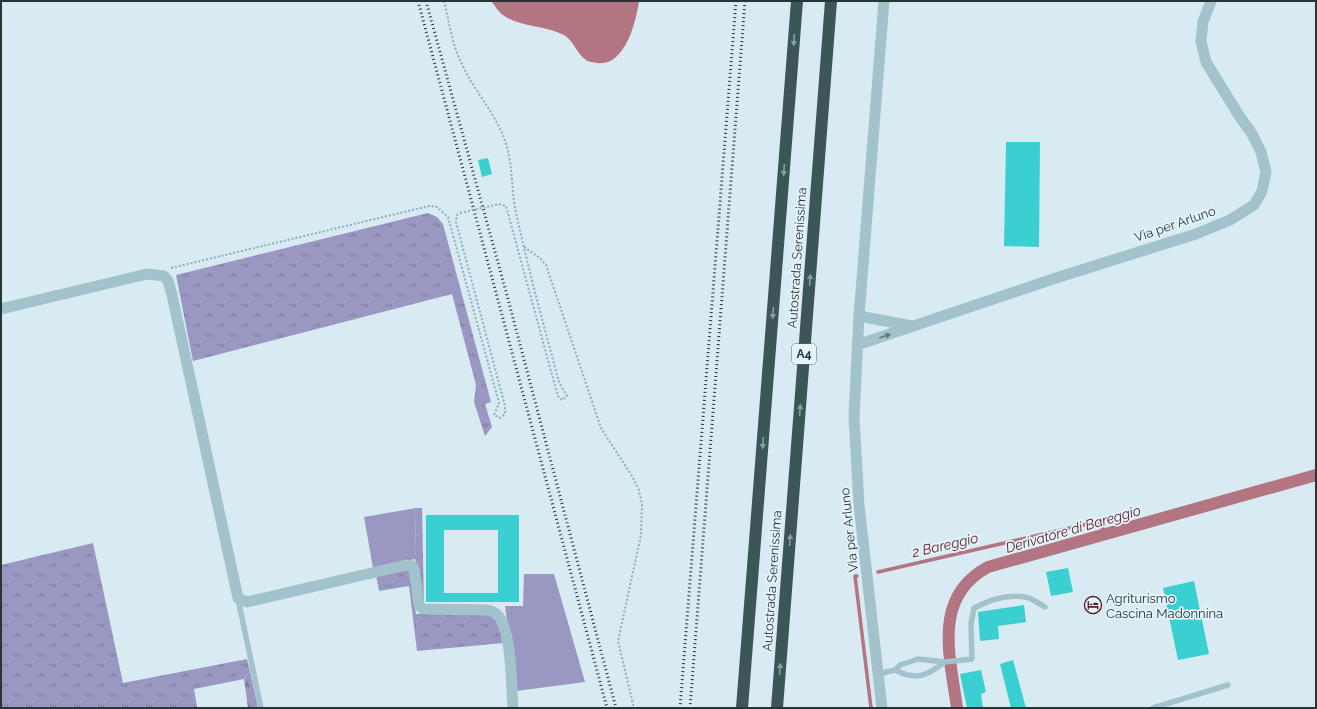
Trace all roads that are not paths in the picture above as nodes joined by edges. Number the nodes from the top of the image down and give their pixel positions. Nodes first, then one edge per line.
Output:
1 (797, 1) edge
2 (831, 1) edge
3 (884, 1) edge
4 (1211, 1) edge
5 (1, 309) edge
6 (859, 316) junction
7 (913, 326) junction
8 (857, 347) junction
9 (238, 598) junction
10 (1046, 606) dead end
11 (944, 662) junction
12 (895, 670) junction
13 (878, 674) junction
14 (1228, 685) dead end
15 (262, 708) edge
16 (513, 708) edge
17 (742, 708) edge
18 (777, 708) edge
19 (882, 708) edge
20 (1153, 708) edge

1 -> 17 highway, Autostrada Serenissima
18 -> 2 highway, Autostrada Serenissima / A4
3 - 6 street
4 - 7 street, Via per Arluno
5 - 9 street
6 - 7 street, Via per Arluno
6 - 8 street
8 -> 7 street, Via per Arluno
8 - 13 street, Via per Arluno
9 - 15 lane
9 - 16 street
10 - 11 lane
11 - 12 lane
11 - 12 lane
12 - 13 lane
13 - 19 street, Via per Arluno
14 - 20 lane

